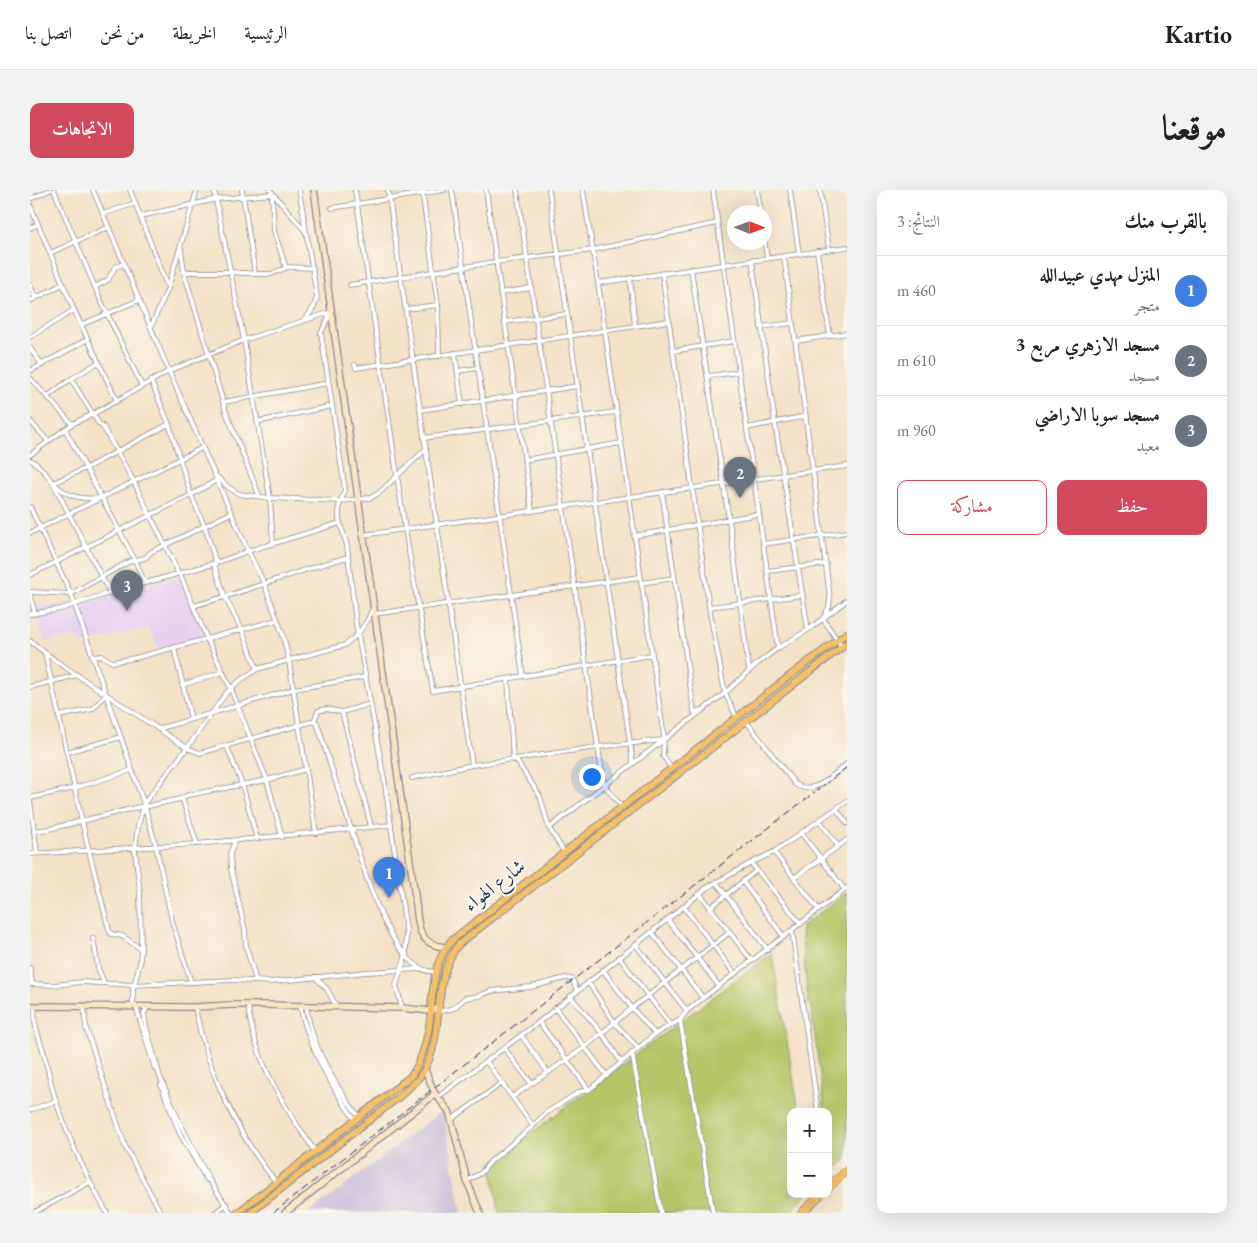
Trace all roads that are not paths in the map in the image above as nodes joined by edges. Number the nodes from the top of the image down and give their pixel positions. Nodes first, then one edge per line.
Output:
1 (50, 190) edge
2 (54, 190) edge
3 (93, 190) edge
4 (130, 190) edge
5 (197, 190) edge
6 (214, 190) edge
7 (242, 190) edge
8 (299, 190) edge
9 (314, 190) edge
10 (355, 190) edge
11 (388, 190) edge
12 (444, 190) edge
13 (452, 190) edge
14 (486, 190) edge
15 (517, 190) edge
16 (549, 190) edge
17 (583, 190) edge
18 (713, 190) edge
19 (757, 190) edge
20 (790, 190) edge
21 (820, 190) edge
22 (271, 192) edge
23 (422, 192) edge
24 (243, 196) junction
25 (30, 198) edge
26 (217, 199) junction
27 (390, 199) junction
28 (136, 203) junction
29 (192, 204) junction
30 (356, 204) junction
31 (30, 205) edge
32 (760, 205) edge
33 (332, 208) dead end
34 (103, 214) junction
35 (141, 216) junction
36 (717, 223) junction
37 (38, 224) junction
38 (109, 227) junction
39 (30, 228) edge
40 (307, 233) junction
41 (76, 241) junction
42 (847, 247) edge
43 (181, 249) junction
44 (829, 249) junction
45 (593, 250) junction
46 (766, 250) edge
47 (817, 251) junction
48 (50, 253) junction
49 (799, 254) junction
50 (559, 255) junction
51 (784, 256) junction
52 (767, 258) junction
53 (527, 259) junction
54 (752, 260) junction
55 (495, 262) junction
56 (124, 264) junction
57 (723, 265) junction
58 (463, 267) junction
59 (286, 268) junction
60 (313, 268) junction
61 (691, 269) junction
62 (184, 272) junction
63 (230, 272) junction
64 (434, 272) junction
65 (662, 273) junction
66 (255, 274) junction
67 (401, 276) junction
68 (630, 278) junction
69 (369, 282) junction
70 (598, 282) junction
71 (63, 284) junction
72 (30, 285) edge
73 (350, 285) dead end
74 (95, 287) junction
75 (168, 288) junction
76 (531, 288) junction
77 (500, 293) junction
78 (35, 297) junction
79 (139, 300) junction
80 (30, 301) edge
81 (438, 305) junction
82 (406, 309) junction
83 (74, 310) junction
84 (331, 312) junction
85 (107, 314) junction
86 (567, 314) junction
87 (535, 318) junction
88 (669, 321) junction
89 (303, 322) junction
90 (504, 322) junction
91 (793, 323) junction
92 (82, 325) junction
93 (635, 326) junction
94 (151, 327) junction
95 (762, 327) junction
96 (604, 331) junction
97 (847, 333) edge
98 (571, 336) junction
99 (830, 336) junction
100 (30, 337) edge
101 (88, 339) junction
102 (244, 340) junction
103 (539, 341) junction
104 (734, 341) junction
105 (796, 341) junction
106 (507, 345) junction
107 (703, 346) junction
108 (30, 348) edge
109 (476, 350) junction
110 (673, 351) junction
111 (455, 353) junction
112 (210, 354) junction
113 (439, 356) junction
114 (413, 360) junction
115 (99, 362) junction
116 (382, 364) junction
117 (42, 365) junction
118 (355, 365) dead end
119 (478, 368) junction
120 (30, 371) edge
121 (169, 371) junction
122 (458, 371) junction
123 (738, 372) junction
124 (708, 376) junction
125 (71, 379) junction
126 (31, 380) edge
127 (151, 381) junction
128 (328, 383) junction
129 (142, 386) junction
130 (578, 386) junction
131 (546, 391) junction
132 (48, 396) junction
133 (514, 396) junction
134 (253, 398) junction
135 (117, 401) junction
136 (483, 401) junction
137 (224, 402) junction
138 (462, 404) junction
139 (332, 406) junction
140 (420, 410) junction
141 (616, 412) junction
142 (93, 414) junction
143 (582, 416) junction
144 (806, 416) junction
145 (550, 421) junction
146 (30, 422) edge
147 (257, 422) junction
148 (775, 423) junction
149 (72, 424) junction
150 (169, 424) junction
151 (519, 426) junction
152 (747, 428) junction
153 (65, 429) junction
154 (487, 429) junction
155 (424, 438) junction
156 (48, 441) junction
157 (621, 443) junction
158 (202, 448) junction
159 (426, 449) junction
160 (587, 449) junction
161 (116, 451) junction
162 (30, 455) edge
163 (555, 455) junction
164 (30, 460) edge
165 (180, 460) junction
166 (524, 460) junction
167 (847, 466) edge
168 (86, 468) junction
169 (813, 471) junction
170 (214, 474) junction
171 (784, 475) junction
172 (398, 476) junction
173 (753, 479) junction
174 (217, 480) junction
175 (134, 482) junction
176 (53, 483) junction
177 (724, 483) junction
178 (693, 488) junction
179 (662, 492) junction
180 (191, 495) junction
181 (259, 495) junction
182 (629, 497) junction
183 (101, 498) junction
184 (270, 498) junction
185 (358, 499) junction
186 (341, 501) junction
187 (595, 502) junction
188 (563, 506) junction
189 (30, 507) edge
190 (532, 510) junction
191 (231, 513) junction
192 (70, 514) junction
193 (759, 514) junction
194 (151, 515) junction
195 (499, 515) junction
196 (729, 519) junction
197 (340, 523) junction
198 (437, 523) junction
199 (698, 524) junction
200 (205, 527) junction
201 (40, 528) junction
202 (405, 529) junction
203 (668, 530) junction
204 (118, 531) junction
205 (847, 532) edge
206 (30, 533) edge
207 (363, 535) junction
208 (634, 536) junction
209 (822, 536) junction
210 (794, 540) junction
211 (274, 544) junction
212 (763, 544) junction
213 (166, 546) junction
214 (86, 547) junction
215 (248, 551) junction
216 (348, 557) junction
217 (135, 560) junction
218 (56, 562) junction
219 (215, 564) junction
220 (826, 564) junction
221 (798, 567) junction
222 (767, 571) junction
223 (30, 574) edge
224 (180, 574) junction
225 (102, 576) junction
226 (640, 577) junction
227 (674, 578) junction
228 (606, 582) junction
229 (146, 583) junction
230 (264, 583) junction
231 (641, 583) junction
232 (574, 586) junction
233 (110, 593) junction
234 (30, 594) edge
235 (71, 594) junction
236 (511, 595) junction
237 (803, 595) junction
238 (225, 597) junction
239 (770, 599) junction
240 (847, 600) edge
241 (448, 603) junction
242 (741, 603) junction
243 (74, 604) junction
244 (193, 606) junction
245 (709, 607) junction
246 (419, 608) junction
247 (374, 611) junction
248 (32, 614) edge
249 (823, 619) junction
250 (277, 620) junction
251 (242, 630) junction
252 (808, 630) junction
253 (847, 633) edge
254 (358, 634) junction
255 (207, 639) junction
256 (838, 640) junction
257 (30, 642) edge
258 (844, 645) edge
259 (174, 648) junction
260 (778, 648) junction
261 (45, 653) junction
262 (652, 655) junction
263 (92, 657) junction
264 (289, 661) junction
265 (618, 661) junction
266 (586, 666) junction
267 (257, 669) junction
268 (749, 670) junction
269 (224, 672) junction
270 (78, 675) junction
271 (523, 676) junction
272 (365, 677) junction
273 (508, 678) junction
274 (52, 681) junction
275 (182, 685) junction
276 (460, 686) junction
277 (30, 687) edge
278 (230, 689) junction
279 (294, 689) junction
280 (725, 693) junction
281 (106, 694) junction
282 (370, 704) junction
283 (237, 705) junction
284 (702, 710) junction
285 (212, 712) junction
286 (342, 712) junction
287 (59, 716) junction
288 (737, 718) junction
289 (191, 719) junction
290 (314, 721) junction
291 (746, 721) junction
292 (298, 725) junction
293 (158, 729) junction
294 (121, 737) junction
295 (250, 739) junction
296 (664, 740) junction
297 (630, 745) junction
298 (227, 747) junction
299 (598, 747) junction
300 (187, 748) junction
301 (67, 752) junction
302 (515, 760) junction
303 (633, 763) junction
304 (847, 764) edge
305 (472, 765) junction
306 (306, 768) junction
307 (671, 768) junction
308 (132, 770) junction
309 (412, 778) dead end
310 (267, 780) junction
311 (242, 784) junction
312 (604, 785) junction
313 (75, 788) junction
314 (182, 798) junction
315 (30, 799) edge
316 (847, 801) edge
317 (144, 806) junction
318 (622, 807) junction
319 (836, 809) junction
320 (82, 820) junction
321 (820, 821) junction
322 (847, 823) edge
323 (391, 825) junction
324 (371, 826) junction
325 (549, 828) junction
326 (350, 830) junction
327 (34, 831) junction
328 (316, 833) junction
329 (802, 834) junction
330 (282, 837) junction
331 (257, 839) junction
332 (235, 840) junction
333 (847, 840) edge
334 (197, 844) junction
335 (156, 846) junction
336 (838, 846) junction
337 (136, 848) junction
338 (89, 850) junction
339 (564, 852) junction
340 (774, 852) junction
341 (36, 853) junction
342 (30, 854) edge
343 (822, 859) junction
344 (752, 863) junction
345 (757, 870) junction
346 (794, 878) junction
347 (716, 882) junction
348 (743, 882) junction
349 (846, 889) edge
350 (700, 894) junction
351 (726, 895) junction
352 (684, 907) junction
353 (710, 908) junction
354 (819, 910) junction
355 (668, 920) junction
356 (801, 924) junction
357 (792, 931) junction
358 (652, 932) junction
359 (730, 932) junction
360 (784, 937) junction
361 (93, 938) dead end
362 (636, 945) junction
363 (713, 945) junction
364 (445, 947) junction
365 (141, 949) junction
366 (768, 950) junction
367 (406, 955) junction
368 (619, 957) junction
369 (697, 957) junction
370 (752, 961) junction
371 (30, 968) edge
372 (420, 969) junction
373 (603, 970) junction
374 (680, 970) junction
375 (401, 971) junction
376 (435, 972) junction
377 (734, 974) junction
378 (315, 977) junction
379 (256, 981) junction
380 (191, 982) junction
381 (588, 982) junction
382 (104, 983) junction
383 (664, 983) junction
384 (31, 984) edge
385 (134, 985) junction
386 (719, 986) junction
387 (578, 990) junction
388 (648, 995) junction
389 (570, 996) junction
390 (703, 998) junction
391 (248, 1005) junction
392 (303, 1005) junction
393 (33, 1006) edge
394 (84, 1006) junction
395 (134, 1006) junction
396 (336, 1006) junction
397 (147, 1007) junction
398 (196, 1007) junction
399 (402, 1008) junction
400 (555, 1008) junction
401 (632, 1008) junction
402 (438, 1010) junction
403 (430, 1011) junction
404 (687, 1011) junction
405 (680, 1020) junction
406 (539, 1022) junction
407 (615, 1023) junction
408 (671, 1026) junction
409 (602, 1033) junction
410 (655, 1034) junction
411 (521, 1035) junction
412 (504, 1048) junction
413 (584, 1048) junction
414 (638, 1048) junction
415 (632, 1053) junction
416 (566, 1060) junction
417 (486, 1061) junction
418 (621, 1062) junction
419 (425, 1070) junction
420 (547, 1072) junction
421 (607, 1076) junction
422 (502, 1083) junction
423 (531, 1083) junction
424 (589, 1090) junction
425 (436, 1096) junction
426 (512, 1097) junction
427 (56, 1101) junction
428 (817, 1108) edge
429 (30, 1110) edge
430 (357, 1118) junction
431 (451, 1120) junction
432 (533, 1126) junction
433 (316, 1152) junction
434 (847, 1170) edge
435 (847, 1176) edge
436 (832, 1179) edge
437 (467, 1181) junction
438 (90, 1182) junction
439 (276, 1182) junction
440 (832, 1190) edge
441 (817, 1198) edge
442 (824, 1198) edge
443 (225, 1204) junction
444 (44, 1208) junction
445 (30, 1209) edge
446 (32, 1213) edge
447 (47, 1213) edge
448 (106, 1213) edge
449 (161, 1213) edge
450 (214, 1213) edge
451 (231, 1213) edge
452 (237, 1213) edge
453 (250, 1213) edge
454 (285, 1213) edge
455 (480, 1213) edge
456 (661, 1213) edge
457 (713, 1213) edge
458 (802, 1213) edge
459 (808, 1213) edge

1 - 25 street
2 - 41 street
3 - 34 street
4 - 28 street
5 - 29 street
6 - 26 street
7 - 24 street
8 - 40 street
9 - 84 street
10 - 30 street
11 - 27 street
12 - 23 street
13 - 58 street
14 - 55 street
15 - 53 street
16 - 50 street
17 - 45 street
18 - 36 street
19 - 32 street
20 - 49 street
21 - 44 street
22 - 24 street
22 - 40 street
22 - 59 street
23 - 27 street
23 - 64 street
24 - 26 street
24 - 66 street
26 - 29 street
26 - 63 street
27 - 30 street
27 - 67 street
28 - 34 street
28 - 35 street
29 - 35 street
29 - 43 street
30 - 33 street
30 - 69 street
31 - 37 street
34 - 38 street
35 - 75 street
36 - 45 street
36 - 57 street
37 - 39 street
37 - 48 street
38 - 41 street
38 - 56 street
40 - 60 street
41 - 48 street
41 - 74 street
42 - 44 street
43 - 62 street
43 - 75 street
44 - 47 street
45 - 50 street
45 - 70 street
46 - 52 street
47 - 49 street
47 - 99 street
48 - 71 street
49 - 51 street
50 - 53 street
50 - 86 street
51 - 52 street
51 - 91 street
52 - 54 street
53 - 55 street
53 - 76 street
54 - 57 street
54 - 95 street
55 - 58 street
55 - 77 street
56 - 74 street
56 - 79 street
57 - 61 street
57 - 104 street
58 - 64 street
58 - 109 street
59 - 60 street
59 - 66 street
60 - 89 street
61 - 65 street
61 - 107 street
62 - 63 street
62 - 112 street
63 - 66 street
63 - 102 street
64 - 67 street
64 - 81 street
65 - 68 street
65 - 88 street
67 - 69 street
67 - 82 street
68 - 70 street
68 - 93 street
69 - 73 street
69 - 116 street
70 - 96 street
71 - 78 street
71 - 83 street
72 - 78 street
74 - 85 street
75 - 94 street
76 - 77 street
76 - 87 street
77 - 90 street
78 - 80 street
79 - 85 street
79 - 94 street
81 - 82 street
81 - 113 street
82 - 114 street
83 - 92 street
83 - 100 street
84 - 89 street
84 - 128 street
84 - 185 street
85 - 92 street
85 - 129 street
86 - 87 street
86 - 98 street
87 - 90 street
87 - 103 street
88 - 93 street
88 - 110 street
89 - 102 street
90 - 106 street
91 - 95 street
91 - 105 street
92 - 101 street
93 - 96 street
94 - 121 street
95 - 148 street
96 - 98 street
96 - 141 street
97 - 99 street
98 - 103 street
98 - 130 street
99 - 105 street
101 - 115 street
101 - 117 street
102 - 112 street
102 - 134 street
103 - 106 street
103 - 131 street
104 - 107 street
104 - 123 street
105 - 144 street
106 - 109 street
106 - 133 street
107 - 110 street
107 - 124 street
108 - 117 street
109 - 111 street
109 - 119 street
110 - 178 street
111 - 113 street
111 - 122 street
112 - 121 street
112 - 137 street
113 - 114 street
114 - 116 street
114 - 140 street
115 - 125 street
115 - 135 street
116 - 118 street
116 - 172 street
117 - 120 street
119 - 122 street
119 - 136 street
121 - 127 street
121 - 158 street
122 - 138 street
123 - 124 street
123 - 152 street
124 - 177 street
125 - 132 street
125 - 142 street
126 - 132 street
127 - 129 street
127 - 150 street
128 - 134 street
128 - 139 street
129 - 135 street
130 - 131 street
130 - 143 street
131 - 133 street
131 - 145 street
132 - 149 street
133 - 136 street
133 - 151 street
134 - 137 street
134 - 147 street
135 - 142 street
136 - 138 street
136 - 154 street
137 - 181 street
138 - 140 street
139 - 147 street
139 - 186 street
140 - 155 street
141 - 143 street
141 - 157 street
142 - 149 street
142 - 161 street
143 - 145 street
143 - 160 street
144 - 148 street
144 - 169 street
145 - 151 street
145 - 163 street
146 - 156 street
147 - 184 street
148 - 152 street
148 - 171 street
149 - 153 street
150 - 161 street
150 - 165 street
151 - 154 street
151 - 166 street
152 - 173 street
153 - 156 street
153 - 168 street
154 - 155 street
154 - 195 street
155 - 159 street
156 - 162 street
157 - 160 street
157 - 182 street
158 - 165 street
158 - 170 street
159 - 172 street
159 - 198 street
160 - 163 street
160 - 187 street
161 - 168 street
161 - 175 street
163 - 166 street
163 - 188 street
164 - 176 street
165 - 175 street
165 - 180 street
166 - 190 street
167 - 169 street
168 - 176 street
168 - 183 street
169 - 171 street
169 - 209 street
170 - 174 street
170 - 181 street
171 - 173 street
171 - 210 street
172 - 185 street
172 - 202 street
173 - 177 street
173 - 193 street
174 - 180 street
174 - 191 street
175 - 183 street
175 - 194 street
176 - 183 street
176 - 192 street
177 - 178 street
177 - 196 street
178 - 179 street
178 - 199 street
179 - 182 street
179 - 203 street
180 - 194 street
180 - 200 street
181 - 184 street
182 - 187 street
182 - 208 street
183 - 192 street
183 - 204 street
184 - 186 street
184 - 211 street
185 - 186 street
185 - 207 street
186 - 197 street
187 - 188 street
187 - 228 street
188 - 190 street
188 - 232 street
189 - 201 street
190 - 195 street
191 - 200 street
191 - 215 street
192 - 201 street
192 - 214 street
193 - 196 street
193 - 212 street
194 - 204 street
194 - 213 street
195 - 198 street
195 - 236 street
196 - 199 street
196 - 242 street
197 - 211 street
197 - 216 street
198 - 202 street
198 - 241 street
199 - 203 street
199 - 245 street
200 - 213 street
200 - 219 street
201 - 206 street
201 - 218 street
202 - 207 street
202 - 246 street
203 - 208 street
203 - 227 street
204 - 214 street
204 - 217 street
205 - 209 street
207 - 247 street
208 - 226 street
209 - 210 street
209 - 220 street
210 - 212 street
210 - 221 street
211 - 215 street
212 - 222 street
213 - 217 street
213 - 224 street
214 - 218 street
214 - 225 street
215 - 219 street
215 - 230 street
216 - 230 street
216 - 254 street
217 - 225 street
217 - 229 street
218 - 223 street
218 - 235 street
219 - 224 street
219 - 238 street
220 - 221 street
220 - 249 street
221 - 222 street
221 - 237 street
222 - 239 street
224 - 229 street
224 - 244 street
225 - 233 street
225 - 235 street
226 - 228 street
226 - 231 street
227 - 231 street
227 - 284 street
228 - 232 street
228 - 265 street
229 - 233 street
230 - 238 street
230 - 250 street
231 - 262 street
232 - 236 street
232 - 266 street
233 - 243 street
234 - 235 street
234 - 248 street
235 - 243 street
236 - 241 street
236 - 271 street
237 - 239 street
237 - 252 street
238 - 244 street
238 - 251 street
239 - 242 street
239 - 260 street
240 - 249 street
241 - 246 street
241 - 276 street
242 - 245 street
242 - 268 street
243 - 248 street
243 - 263 street
244 - 255 street
245 - 280 street
246 - 247 street
246 - 276 street
247 - 254 street
247 - 364 street
249 - 252 street
249 - 256 street
250 - 251 street
250 - 264 street
251 - 255 street
251 - 267 street
252 - 260 street
253 - 256 main road, شارع الهواء
254 - 264 street
254 - 272 street
255 - 259 street
255 - 269 street
256 - 258 street
256 - 288 main road, شارع الهواء
257 - 261 street
258 - 291 main road, شارع الهواء
259 - 263 street
259 - 275 street
260 - 268 street
261 - 270 street
261 - 274 street
262 - 265 street
262 - 296 street
263 - 281 street
264 - 267 street
264 - 279 street
265 - 266 street
265 - 297 street
266 - 271 street
266 - 299 street
267 - 278 street
268 - 280 street
269 - 275 street
269 - 278 street
270 - 274 street
270 - 281 street
271 - 273 street
272 - 279 street
272 - 282 street
273 - 276 street
273 - 302 street
274 - 277 street
274 - 287 street
275 - 289 street
276 - 305 street
278 - 283 street
278 - 285 street
279 - 283 street
279 - 292 street
280 - 284 street
280 - 288 street
281 - 287 street
281 - 293 street
281 - 294 street
282 - 286 street
282 - 323 street
283 - 285 street
283 - 295 street
284 - 296 street
285 - 289 street
285 - 300 street
286 - 290 street
286 - 324 street
287 - 301 street
288 - 307 main road, شارع الهواء
289 - 293 street
290 - 292 street
290 - 326 street
291 - 304 street
291 - 402 main road, شارع الهواء
292 - 295 street
292 - 306 street
293 - 300 street
294 - 301 street
294 - 308 street
295 - 298 street
295 - 310 street
296 - 297 street
296 - 303 street
296 - 307 street
297 - 299 street
297 - 303 street
298 - 300 street
298 - 311 street
299 - 302 street
299 - 312 street
300 - 317 street
301 - 313 street
302 - 305 street
302 - 325 street
303 - 312 street
305 - 309 street
306 - 310 street
306 - 328 street
307 - 318 main road, شارع الهواء
308 - 313 street
308 - 317 street
310 - 311 street
310 - 330 street
311 - 314 street
311 - 331 street
312 - 318 street
312 - 325 street
313 - 315 street
313 - 320 street
314 - 317 street
314 - 334 street
315 - 327 street
316 - 319 street
317 - 320 street
317 - 335 street
317 - 337 street
318 - 339 main road, شارع الهواء
319 - 321 street
319 - 322 street
320 - 327 street
320 - 338 street
321 - 329 street
321 - 336 street
323 - 324 street
323 - 367 street
324 - 326 street
325 - 339 street
326 - 328 street
326 - 367 street
327 - 341 street
328 - 330 street
329 - 340 street
329 - 343 street
330 - 331 street
331 - 332 street
332 - 334 street
332 - 379 street
333 - 336 street
334 - 335 street
335 - 337 street
335 - 380 street
336 - 343 street
337 - 338 street
337 - 365 street
338 - 341 street
338 - 365 street
339 - 364 main road, شارع الهواء
340 - 344 street
340 - 346 street
341 - 342 street
343 - 346 street
343 - 349 street
344 - 345 street
344 - 347 street
345 - 348 street
345 - 356 street
346 - 354 street
347 - 350 street
347 - 351 street
348 - 351 street
348 - 360 street
349 - 354 street
350 - 352 street
350 - 353 street
351 - 353 street
351 - 366 street
352 - 355 street
352 - 363 street
353 - 359 street
354 - 356 street
355 - 358 street
355 - 369 street
356 - 357 street
357 - 360 street
357 - 428 street
358 - 362 street
358 - 374 street
359 - 363 street
359 - 370 street
360 - 366 street
361 - 382 street
362 - 368 street
362 - 383 street
363 - 369 street
363 - 377 street
364 - 376 main road, شارع الهواء
365 - 385 street
366 - 370 street
367 - 372 street
367 - 375 street
368 - 373 street
368 - 388 street
369 - 374 street
369 - 386 street
370 - 377 street
371 - 384 street
372 - 375 street
372 - 376 street
373 - 381 street
373 - 401 street
374 - 383 street
374 - 390 street
375 - 378 street
375 - 399 street
376 - 403 main road, شارع الهواء
377 - 386 street
378 - 379 street
378 - 396 street
379 - 380 street
380 - 385 street
381 - 387 street
381 - 407 street
382 - 384 street
382 - 385 street
383 - 388 street
383 - 404 street
385 - 395 street
386 - 390 street
387 - 389 street
387 - 402 street
388 - 401 street
388 - 408 street
389 - 400 street
389 - 409 street
390 - 404 street
391 - 392 street
391 - 398 street
391 - 433 street
392 - 396 street
392 - 430 street
393 - 394 street
393 - 427 street
394 - 395 street
394 - 449 street
395 - 397 street
395 - 443 street
396 - 399 street
397 - 398 street
397 - 443 street
398 - 439 street
399 - 403 street
400 - 406 street
400 - 413 street
401 - 407 street
401 - 410 street
402 - 403 street
402 - 419 main road, شارع الهواء
403 - 430 main road, شارع الهواء
404 - 405 street
405 - 408 street
405 - 457 street
406 - 411 street
406 - 416 street
407 - 409 street
407 - 414 street
408 - 410 street
409 - 413 street
409 - 418 street
410 - 414 street
411 - 412 street
411 - 420 street
412 - 417 street
412 - 423 street
413 - 416 street
413 - 421 street
414 - 415 street
415 - 418 street
415 - 456 street
416 - 420 street
416 - 424 street
417 - 422 street
417 - 425 street
418 - 421 street
419 - 425 street
419 - 453 main road, شارع الهواء
420 - 423 street
421 - 424 street
422 - 426 street
422 - 431 street
423 - 426 street
424 - 432 street
425 - 431 street
425 - 454 street
426 - 432 street
427 - 429 street
427 - 438 street
430 - 433 main road, شارع الهواء
431 - 437 street
432 - 437 street
433 - 439 main road, شارع الهواء
434 - 436 highway
435 - 440 highway
437 - 455 street
438 - 444 street
438 - 448 street
439 - 452 main road, شارع الهواء
441 - 458 highway
442 - 459 highway
443 - 450 street
443 - 451 street
444 - 446 street
444 - 447 street
445 - 446 street

